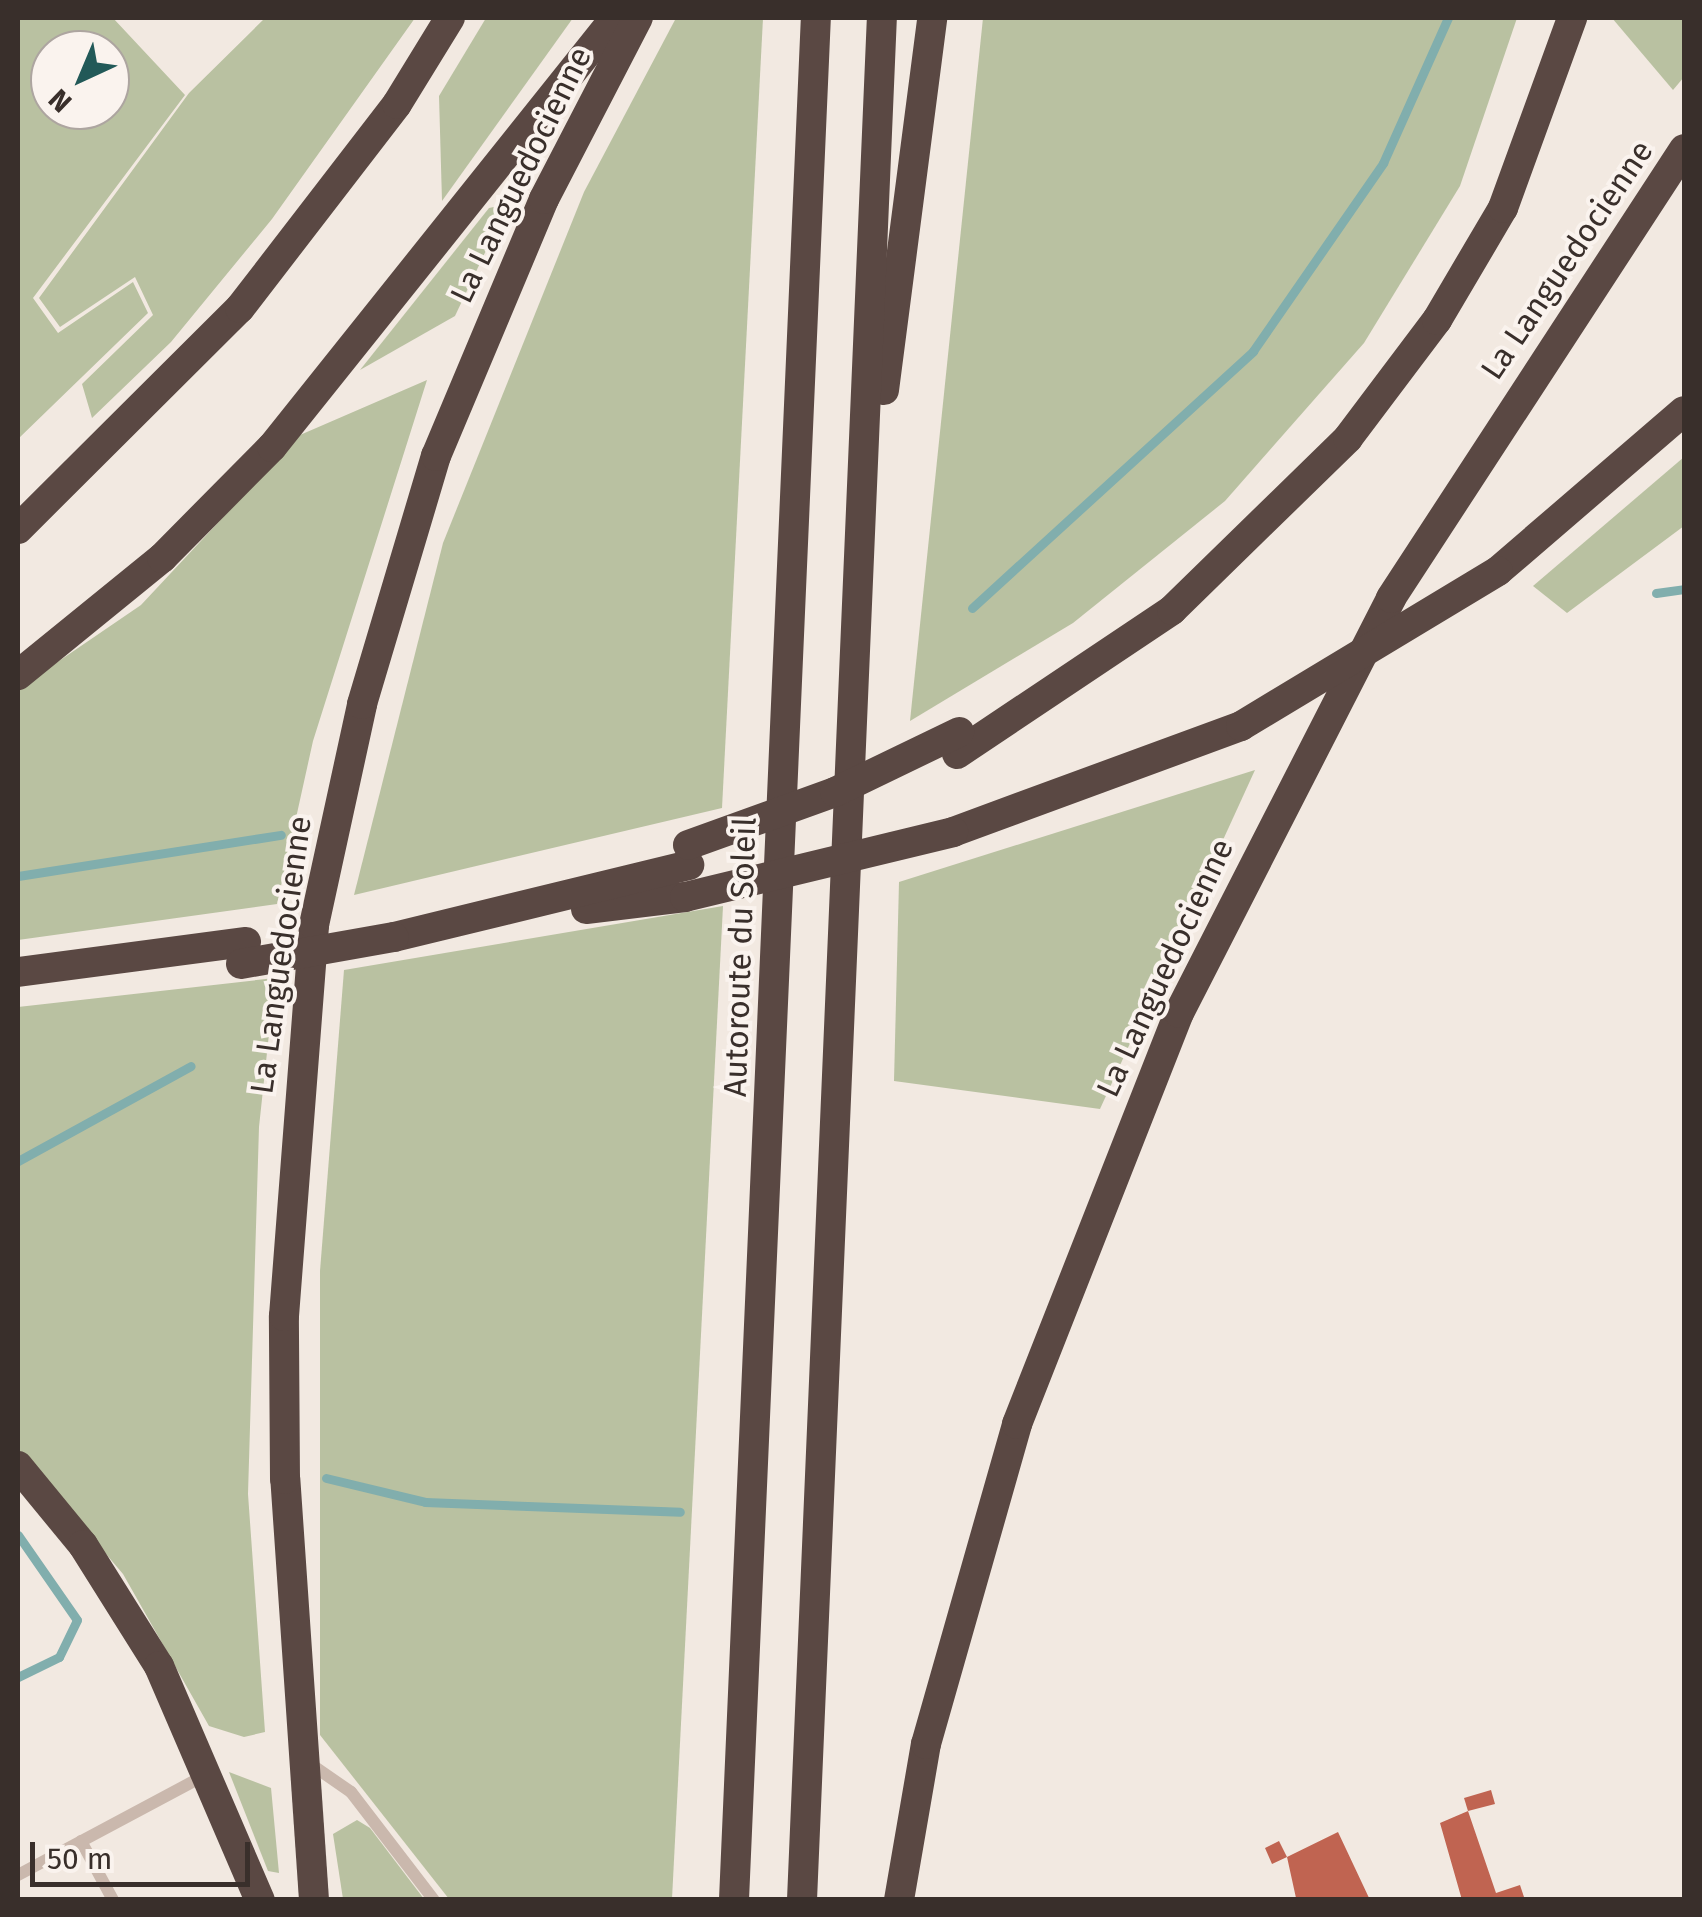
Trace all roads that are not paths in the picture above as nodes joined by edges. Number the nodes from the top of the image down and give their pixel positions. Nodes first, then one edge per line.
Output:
1 (450, 18) edge
2 (615, 18) edge
3 (638, 18) edge
4 (816, 18) edge
5 (882, 18) edge
6 (932, 18) edge
7 (1551, 18) edge
8 (1572, 18) edge
9 (1684, 149) edge
10 (1684, 411) edge
11 (18, 529) edge
12 (858, 596) junction
13 (18, 675) edge
14 (958, 743) junction
15 (688, 855) junction
16 (394, 928) junction
17 (435, 929) junction
18 (244, 953) junction
19 (18, 972) edge
20 (18, 992) edge
21 (18, 1466) edge
22 (301, 1755) junction
23 (210, 1772) junction
24 (80, 1841) junction
25 (18, 1876) edge
26 (113, 1900) edge
27 (260, 1900) edge
28 (314, 1900) edge
29 (434, 1900) edge
30 (734, 1900) edge
31 (802, 1900) edge
32 (898, 1900) edge

1 - 11 highway
2 - 13 highway
3 - 22 highway, La Languedocienne
4 - 30 highway, Autoroute du Soleil
5 - 12 highway
6 - 12 highway
7 - 14 highway
8 - 14 highway
9 - 32 highway, La Languedocienne
10 - 17 highway, bridge
12 - 31 highway
14 - 15 highway
15 - 16 highway
15 - 17 highway
16 - 17 highway
16 - 18 highway, bridge
18 - 19 highway
18 - 20 highway
21 - 23 highway
22 - 28 highway, La Languedocienne
22 - 29 lane
23 - 24 lane
23 - 27 highway
24 - 25 lane
24 - 26 lane

